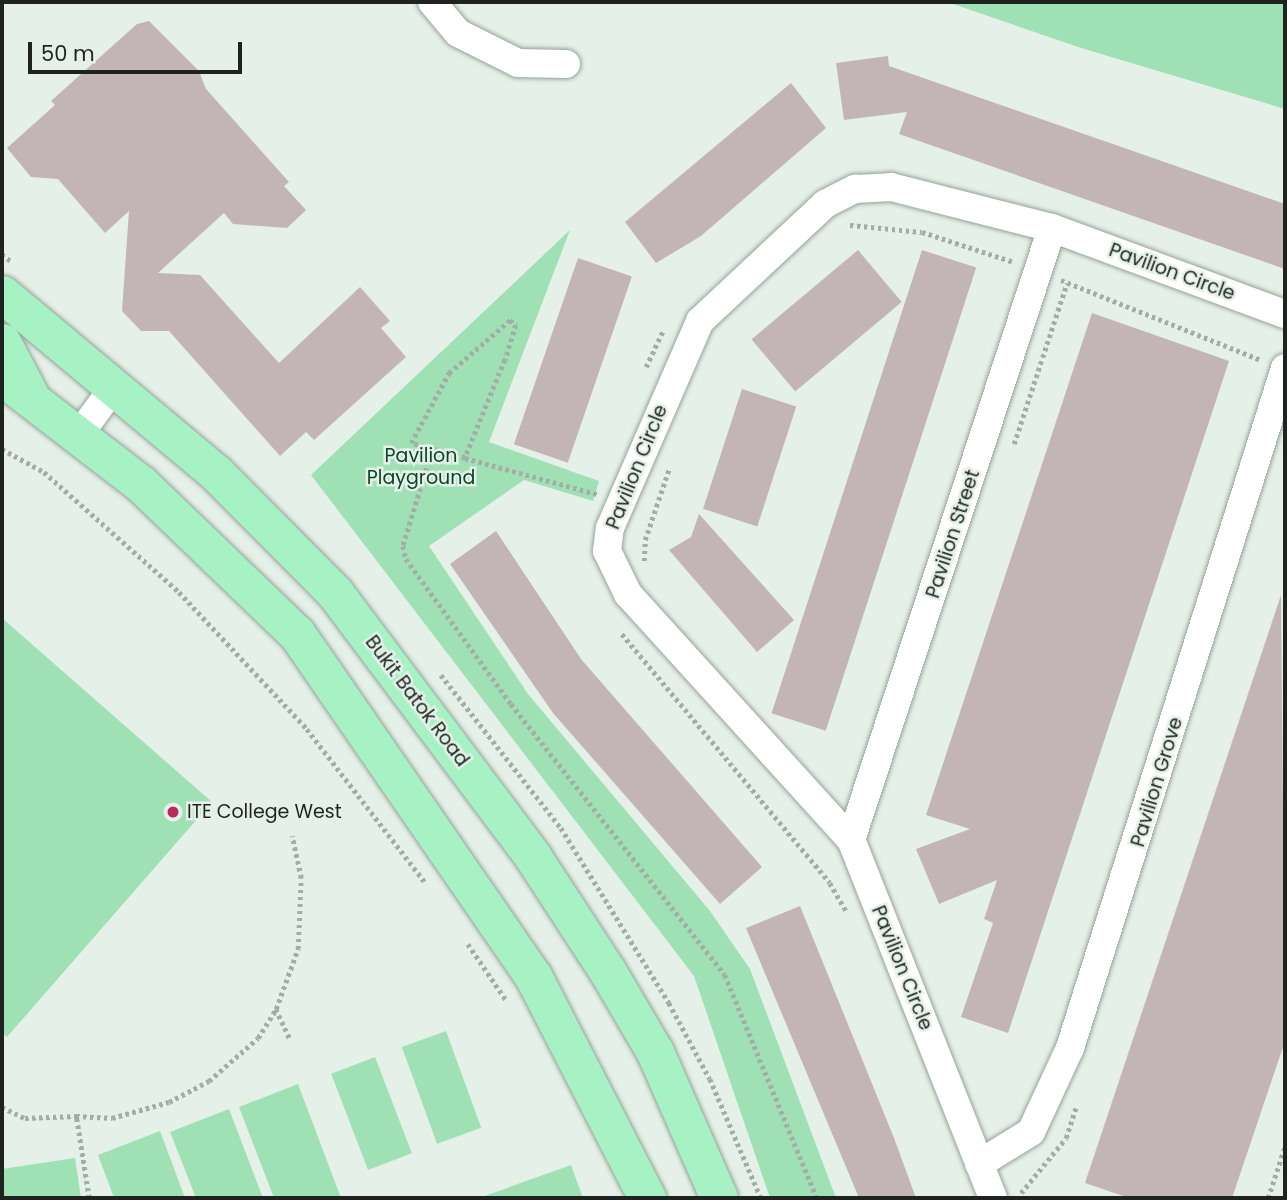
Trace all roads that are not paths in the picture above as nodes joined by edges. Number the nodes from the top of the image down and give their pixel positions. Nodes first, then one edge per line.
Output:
1 (432, 2) edge
2 (566, 64) dead end
3 (1052, 228) junction
4 (2, 294) edge
5 (1285, 314) edge
6 (2, 342) edge
7 (1285, 368) edge
8 (2, 377) edge
9 (114, 387) junction
10 (34, 402) junction
11 (78, 436) junction
12 (851, 840) junction
13 (990, 1159) junction
14 (647, 1198) edge
15 (719, 1198) edge
16 (993, 1198) edge

1 - 2 street
3 - 5 street, Pavilion Circle
3 - 12 street, Pavilion Street
3 - 12 street, Pavilion Circle
4 - 9 main road, Bukit Batok Road
6 - 10 main road
7 - 13 street, Pavilion Grove
8 - 10 main road
9 - 11 street
9 - 15 main road, Bukit Batok Road
10 - 11 main road
11 - 14 main road
12 - 13 street, Pavilion Circle
13 - 16 street, Pavilion Circle

